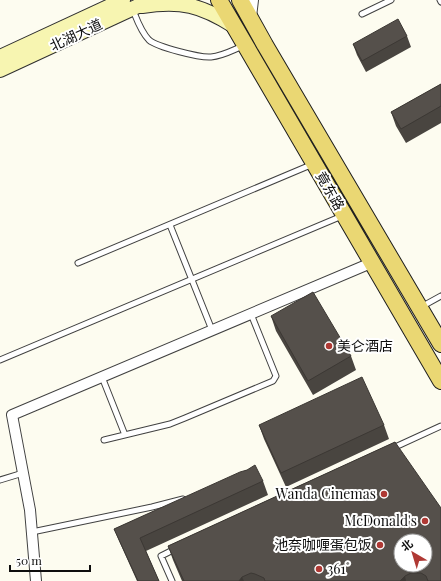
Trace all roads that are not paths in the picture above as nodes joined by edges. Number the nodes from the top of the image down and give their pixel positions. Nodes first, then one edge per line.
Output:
1 (151, 0) edge
2 (219, 0) edge
3 (240, 0) edge
4 (252, 0) edge
5 (391, 0) edge
6 (128, 4) edge
7 (362, 14) dead end
8 (250, 18) junction
9 (234, 26) junction
10 (245, 45) junction
11 (0, 57) edge
12 (0, 70) edge
13 (314, 163) junction
14 (344, 215) junction
15 (170, 224) junction
16 (78, 263) dead end
17 (371, 263) junction
18 (192, 279) junction
19 (441, 296) edge
20 (420, 308) junction
21 (251, 314) junction
22 (212, 330) junction
23 (441, 344) edge
24 (0, 360) edge
25 (102, 377) junction
26 (441, 381) edge
27 (441, 426) edge
28 (125, 435) junction
29 (104, 440) dead end
30 (391, 450) edge
31 (23, 473) junction
32 (0, 480) edge
33 (188, 498) edge
34 (32, 532) junction
35 (183, 546) edge
36 (36, 581) edge
37 (172, 581) edge

1 - 6 main road, 北湖大道
2 - 9 main road, 竟东路
3 - 8 main road, 竟东路
4 - 8 street
5 - 7 lane
6 - 9 main road
6 - 10 lane
6 - 11 main road, 北湖大道
6 - 12 main road, 北湖大道
8 - 20 main road, 竟东路
9 - 10 main road, 竟东路
10 - 13 main road, 竟东路
13 - 14 main road, 竟东路
13 - 15 lane
14 - 17 main road, 竟东路
14 - 18 lane
15 - 16 lane
15 - 18 lane
17 - 21 street
17 - 26 main road, 竟东路
18 - 22 lane
18 - 24 lane
19 - 20 lane
20 - 23 main road, 竟东路
21 - 22 street
21 - 28 lane
22 - 25 street
25 - 28 lane
25 - 31 street
27 - 30 lane
28 - 29 lane
31 - 32 lane
31 - 34 street
33 - 34 lane
34 - 36 street
35 - 37 lane

